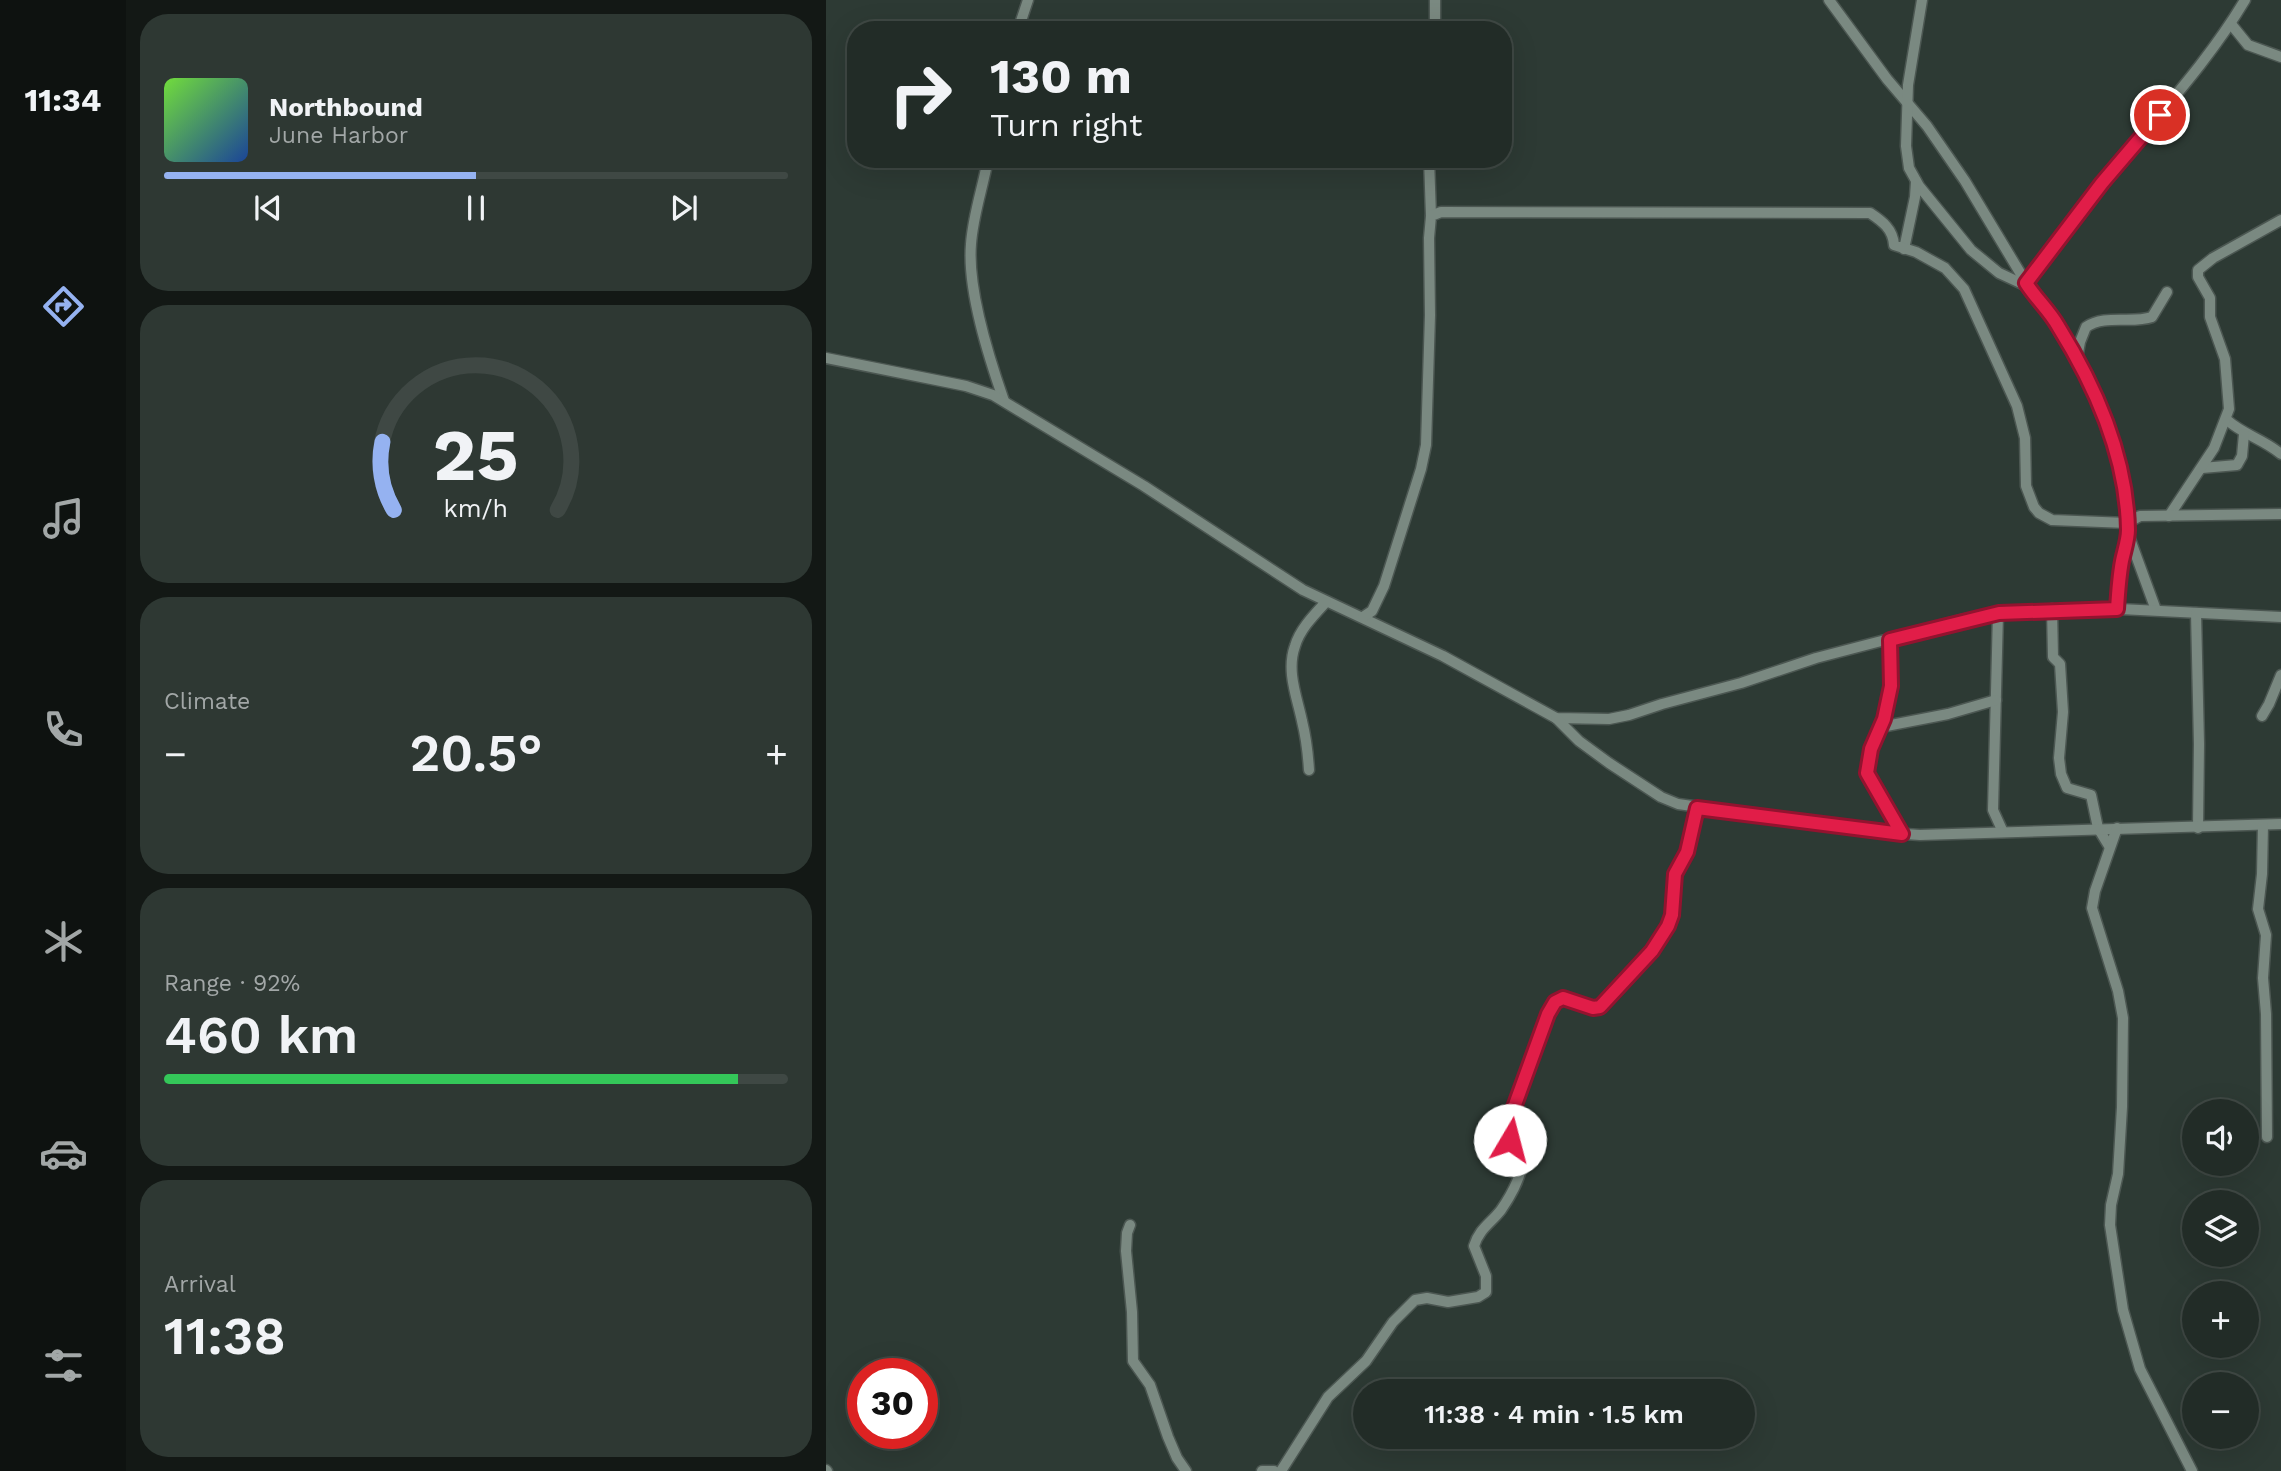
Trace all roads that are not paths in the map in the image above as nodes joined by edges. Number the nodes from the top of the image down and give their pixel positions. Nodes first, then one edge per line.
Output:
1 (1028, 0) edge
2 (1435, 0) edge
3 (1829, 0) edge
4 (1923, 0) edge
5 (2245, 0) edge
6 (1020, 21) edge
7 (1435, 21) edge
8 (2231, 24) junction
9 (2223, 37) junction
10 (2242, 40) junction
11 (2281, 57) edge
12 (1908, 103) junction
13 (986, 168) edge
14 (1429, 168) edge
15 (1916, 181) junction
16 (1432, 216) junction
17 (2281, 220) edge
18 (1904, 249) junction
19 (2027, 285) junction
20 (2167, 292) dead end
21 (826, 358) edge
22 (2077, 358) junction
23 (1004, 401) junction
24 (2227, 420) junction
25 (2244, 434) junction
26 (2281, 454) edge
27 (2202, 468) junction
28 (2281, 514) edge
29 (2169, 516) junction
30 (2128, 528) junction
31 (1326, 602) junction
32 (2117, 609) junction
33 (2052, 610) junction
34 (2156, 610) junction
35 (2196, 612) junction
36 (1998, 613) junction
37 (2281, 617) edge
38 (1363, 618) junction
39 (1890, 640) junction
40 (2281, 675) edge
41 (1996, 700) junction
42 (2262, 716) dead end
43 (1556, 718) junction
44 (1881, 727) junction
45 (1309, 770) dead end
46 (1697, 808) junction
47 (2281, 824) edge
48 (2263, 825) junction
49 (2098, 828) junction
50 (2117, 828) junction
51 (2198, 828) junction
52 (2003, 832) junction
53 (1902, 834) junction
54 (2109, 846) junction
55 (2267, 1137) dead end
56 (1130, 1225) dead end
57 (1186, 1471) edge
58 (1262, 1471) edge
59 (1274, 1471) edge
60 (1281, 1471) edge
61 (2192, 1471) edge

1 - 6 street
2 - 7 street
3 - 12 street
4 - 12 street
5 - 8 street
8 - 9 street
8 - 10 street
9 - 10 street
9 - 19 street
10 - 11 street
12 - 15 street
12 - 19 street
13 - 23 street
14 - 16 street
15 - 18 street
15 - 19 street
16 - 18 street
16 - 38 street
17 - 24 street
18 - 30 street
19 - 22 street
20 - 22 street
21 - 23 street
22 - 30 street
23 - 31 street
24 - 25 street
24 - 27 street
25 - 26 street
25 - 27 street
27 - 29 street
28 - 29 street
29 - 30 street
30 - 32 street
30 - 34 street
31 - 38 street
31 - 45 street
32 - 33 street
32 - 34 street
33 - 36 street
33 - 49 street
34 - 35 street
35 - 37 street
35 - 51 street
36 - 39 street
36 - 41 street
38 - 43 street
39 - 43 street
39 - 44 street
40 - 42 street
41 - 44 street
41 - 52 street
43 - 46 street
44 - 53 street
46 - 53 street
46 - 60 street
47 - 48 street
48 - 51 street
48 - 55 street
49 - 50 street
49 - 52 street
49 - 54 street
50 - 51 street
50 - 54 street
52 - 53 street
54 - 61 street
56 - 57 street
58 - 59 street

